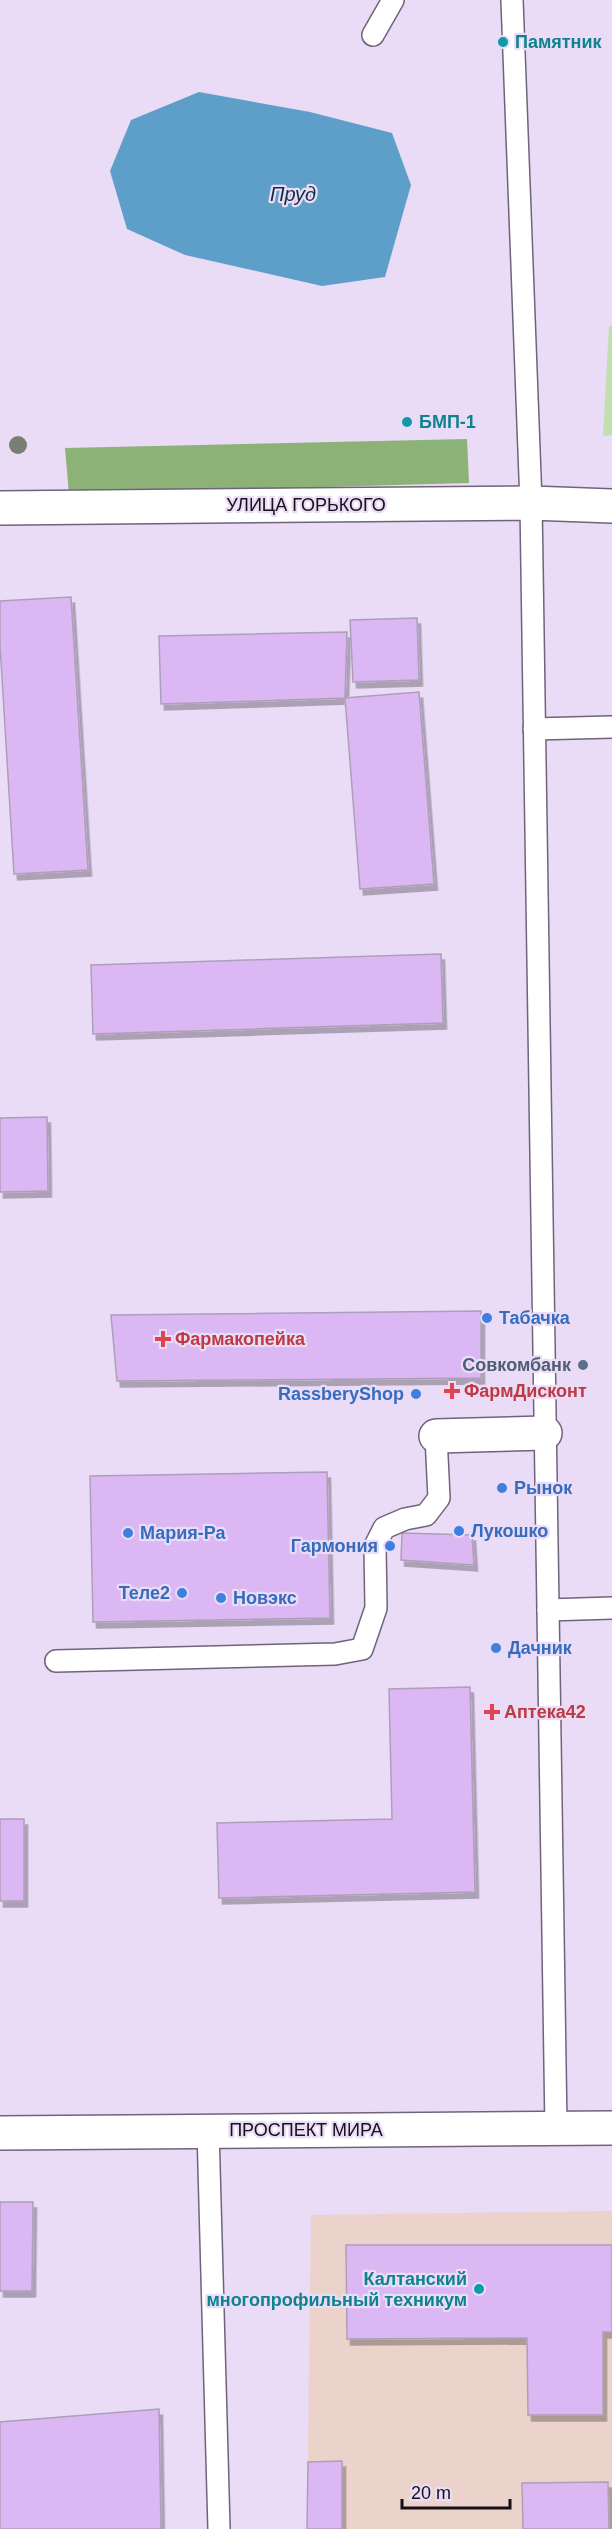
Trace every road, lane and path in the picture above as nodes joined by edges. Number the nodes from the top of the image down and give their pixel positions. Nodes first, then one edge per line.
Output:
1 (393, 0) edge
2 (512, 0) edge
3 (373, 35) dead end
4 (531, 503) junction
5 (612, 506) edge
6 (0, 508) edge
7 (612, 728) edge
8 (534, 729) junction
9 (545, 1433) junction
10 (436, 1436) joint
11 (612, 1608) edge
12 (548, 1610) junction
13 (56, 1661) dead end
14 (612, 2128) edge
15 (556, 2129) junction
16 (208, 2130) junction
17 (0, 2133) edge
18 (219, 2529) edge

1 - 3 lane
2 - 4 lane
4 - 5 street, УЛИЦА ГОРЬКОГО
4 - 6 street, УЛИЦА ГОРЬКОГО
4 - 8 lane
7 - 8 lane
8 - 9 lane
9 - 10 street
9 - 12 lane
10 - 13 lane
11 - 12 lane
12 - 15 lane
14 - 15 street, ПРОСПЕКТ МИРА
15 - 16 street, ПРОСПЕКТ МИРА
16 - 17 street, ПРОСПЕКТ МИРА
16 - 18 lane

